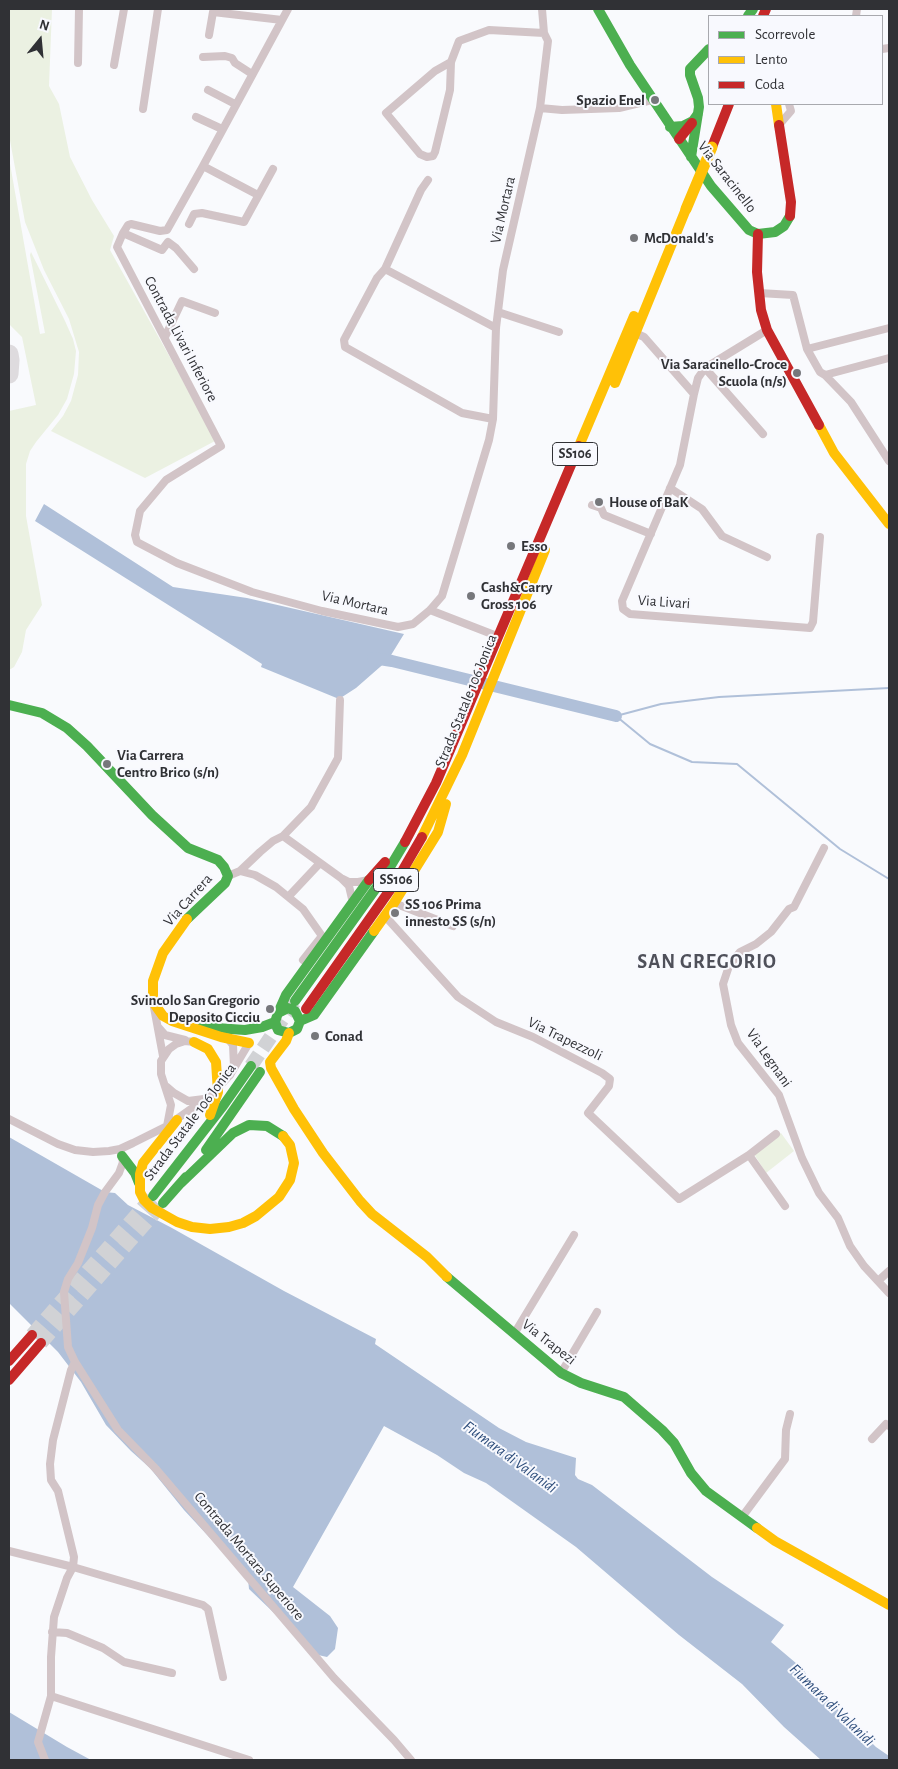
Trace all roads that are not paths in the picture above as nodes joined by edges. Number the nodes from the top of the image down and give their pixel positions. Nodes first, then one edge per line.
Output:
1 (79, 9) edge
2 (124, 9) edge
3 (158, 9) edge
4 (288, 9) edge
5 (542, 9) edge
6 (598, 9) edge
7 (282, 20) junction
8 (544, 33) junction
9 (210, 35) dead end
10 (708, 50) edge
11 (708, 56) edge
12 (203, 57) dead end
13 (451, 62) junction
14 (78, 63) dead end
15 (694, 64) junction
16 (114, 65) dead end
17 (252, 74) junction
18 (208, 90) dead end
19 (652, 100) junction
20 (235, 104) junction
21 (776, 105) edge
22 (789, 105) edge
23 (725, 106) edge
24 (540, 108) junction
25 (143, 109) dead end
26 (196, 116) dead end
27 (696, 121) junction
28 (779, 125) junction
29 (670, 127) junction
30 (222, 129) junction
31 (679, 139) junction
32 (691, 157) junction
33 (203, 166) junction
34 (272, 169) dead end
35 (428, 180) dead end
36 (258, 195) junction
37 (684, 207) junction
38 (189, 224) dead end
39 (123, 233) junction
40 (758, 234) junction
41 (194, 269) dead end
42 (385, 269) junction
43 (759, 293) junction
44 (498, 312) junction
45 (215, 313) dead end
46 (496, 328) junction
47 (889, 328) edge
48 (767, 330) junction
49 (559, 332) dead end
50 (635, 333) junction
51 (165, 337) junction
52 (807, 349) junction
53 (889, 358) edge
54 (705, 368) junction
55 (825, 374) junction
56 (611, 381) junction
57 (694, 394) junction
58 (493, 419) junction
59 (763, 434) dead end
60 (889, 461) edge
61 (670, 488) junction
62 (592, 505) dead end
63 (889, 524) edge
64 (651, 534) junction
65 (820, 537) dead end
66 (137, 542) joint
67 (767, 557) dead end
68 (430, 610) junction
69 (497, 636) junction
70 (498, 650) junction
71 (340, 700) dead end
72 (9, 705) edge
73 (462, 738) junction
74 (462, 755) junction
75 (413, 829) junction
76 (283, 836) junction
77 (824, 848) dead end
78 (320, 863) junction
79 (240, 871) junction
80 (228, 876) junction
81 (341, 878) junction
82 (369, 880) junction
83 (289, 896) junction
84 (353, 903) junction
85 (394, 903) junction
86 (385, 916) junction
87 (453, 926) dead end
88 (303, 960) dead end
89 (295, 1001) tunnel mouth
90 (153, 1002) junction
91 (306, 1009) tunnel mouth
92 (155, 1018) junction
93 (276, 1018) junction
94 (300, 1021) junction
95 (186, 1026) junction
96 (262, 1027) junction
97 (245, 1030) junction
98 (289, 1034) junction
99 (228, 1039) junction
100 (194, 1042) junction
101 (249, 1043) junction
102 (163, 1056) junction
103 (251, 1066) tunnel mouth
104 (232, 1072) junction
105 (260, 1072) tunnel mouth
106 (164, 1084) junction
107 (210, 1096) junction
108 (9, 1120) edge
109 (172, 1123) junction
110 (776, 1134) dead end
111 (121, 1152) junction
112 (749, 1154) junction
113 (168, 1178) junction
114 (181, 1183) junction
115 (139, 1184) junction
116 (153, 1196) tunnel mouth
117 (163, 1203) tunnel mouth
118 (785, 1206) dead end
119 (574, 1235) dead end
120 (889, 1271) edge
121 (878, 1281) junction
122 (889, 1294) edge
123 (597, 1312) dead end
124 (514, 1334) junction
125 (32, 1335) tunnel mouth
126 (41, 1343) tunnel mouth
127 (9, 1361) edge
128 (73, 1366) junction
129 (561, 1373) junction
130 (9, 1380) edge
131 (790, 1414) dead end
132 (889, 1426) edge
133 (872, 1438) dead end
134 (742, 1517) junction
135 (9, 1551) edge
136 (73, 1567) junction
137 (889, 1605) edge
138 (52, 1632) junction
139 (172, 1673) dead end
140 (223, 1677) dead end
141 (51, 1696) junction
142 (44, 1760) edge
143 (249, 1760) edge
144 (411, 1760) edge

1 - 14 street
2 - 16 street
3 - 25 street
4 - 7 street
5 - 8 street, Via Mortara
6 - 19 main road, Via Saracinello
7 - 9 street
7 - 17 street
8 - 13 street
8 - 24 street, Via Mortara
10 - 15 main road
11 - 15 main road
12 - 17 street
13 - 13 street
15 - 27 main road
17 - 20 street
18 - 20 street
19 - 24 street
19 - 29 main road, Via Saracinello
20 - 30 street
21 - 28 main road
22 - 28 street
23 - 37 main road, bridge
24 - 44 street, Via Mortara
26 - 30 street
27 - 29 main road
27 - 31 main road
27 - 32 main road
28 - 40 main road
29 - 31 main road, Via Saracinello
30 - 33 street
31 - 32 main road, Via Saracinello
32 - 40 main road, Via Saracinello
33 - 36 street
33 - 39 street
34 - 36 street
35 - 42 street
36 - 38 street
37 - 50 main road
37 - 56 main road
39 - 41 street
39 - 51 street, Contrada Livari Inferiore
40 - 43 main road, Via Saracinello
42 - 46 street
42 - 58 street
43 - 48 main road, Via Saracinello
43 - 52 street
44 - 46 street, Via Mortara
44 - 49 street
45 - 51 street
46 - 58 street, Via Mortara
47 - 52 street
48 - 54 street
48 - 63 main road, Via Saracinello
50 - 56 main road
50 - 57 street
51 - 66 street, Contrada Livari Inferiore
52 - 55 street
53 - 55 street
54 - 57 street, Via Livari
54 - 59 street
55 - 60 street
56 - 69 main road, Strada Statale 106 Jonica / SS106
56 - 70 main road, Strada Statale 106 Jonica / SS106
57 - 61 street, Via Livari
58 - 68 street, Via Mortara
61 - 64 street, Via Livari
61 - 67 street
62 - 64 street
64 - 65 street, Via Livari
66 - 68 street, Via Mortara
68 - 69 street
69 - 70 main road, Strada Statale 106 Jonica / SS106
70 - 73 main road, Strada Statale 106 Jonica / SS106
71 - 76 street
72 - 80 main road, Via Carrera
73 - 74 main road, Strada Statale 106 Jonica / SS106
73 - 75 main road, Strada Statale 106 Jonica / SS106
74 - 85 main road
74 - 91 main road, Strada Statale 106 Jonica / SS106
75 - 82 main road
75 - 89 main road, Strada Statale 106 Jonica / SS106
76 - 78 street
76 - 79 street
77 - 121 street, Via Legnani
78 - 81 street
78 - 83 street
79 - 80 street
79 - 83 street
80 - 90 main road, Via Carrera
81 - 82 street
81 - 84 street
82 - 84 main road
83 - 88 street
84 - 93 main road
85 - 86 main road
85 - 87 street
86 - 94 main road
86 - 112 street, Via Trapezzoli
90 - 92 street
90 - 95 main road
92 - 100 street
92 - 102 street
93 - 94 main road
93 - 96 main road
93 - 98 main road
94 - 98 main road
95 - 97 main road
95 - 99 main road
96 - 97 main road
96 - 101 main road
97 - 101 main road
98 - 124 main road, Via Trapezi
99 - 101 main road
99 - 104 street
100 - 102 street
100 - 113 main road
101 - 104 street
102 - 106 street
103 - 113 main road, Strada Statale 106 Jonica
104 - 107 street, bridge
105 - 114 main road, Strada Statale 106 Jonica
106 - 107 street
106 - 109 street
107 - 109 street
108 - 111 street
109 - 111 street
109 - 115 main road
110 - 112 street
111 - 115 main road
111 - 128 street, Contrada Mortara Superiore
112 - 118 street
113 - 116 main road, Strada Statale 106 Jonica
114 - 115 main road
114 - 117 main road, Strada Statale 106 Jonica
119 - 124 street
120 - 121 street
121 - 122 street, Via Legnani
123 - 129 street
124 - 129 main road, Via Trapezi
125 - 127 main road
126 - 130 main road
128 - 136 street
128 - 144 street, Contrada Mortara Superiore
129 - 134 main road, Via Trapezi
131 - 134 street
132 - 133 street
134 - 137 main road, Via Trapezi
135 - 136 street
136 - 138 street
136 - 140 street
138 - 139 street
138 - 141 street
141 - 142 street
141 - 143 street

